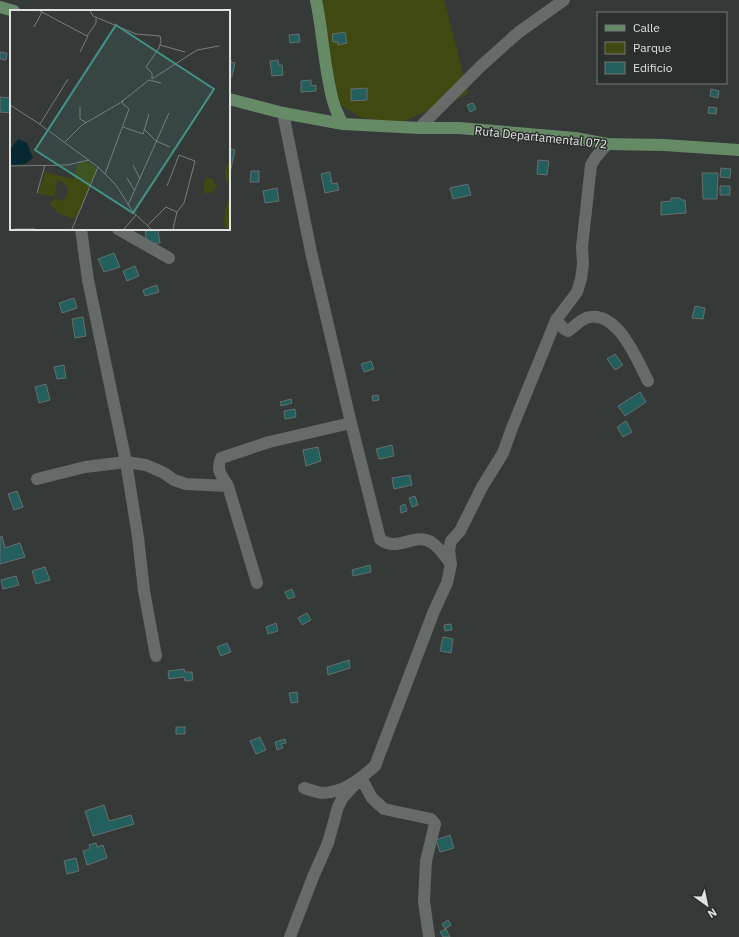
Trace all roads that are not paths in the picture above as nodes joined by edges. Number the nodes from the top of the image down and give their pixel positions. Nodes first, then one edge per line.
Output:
1 (316, 0) edge
2 (564, 0) edge
3 (0, 7) edge
4 (10, 10) edge
5 (230, 99) edge
6 (284, 113) junction
7 (343, 124) junction
8 (418, 128) junction
9 (607, 144) junction
10 (739, 150) edge
11 (81, 230) edge
12 (120, 230) edge
13 (169, 258) dead end
14 (556, 320) junction
15 (648, 381) dead end
16 (351, 423) junction
17 (126, 462) junction
18 (37, 479) dead end
19 (228, 486) junction
20 (451, 564) junction
21 (257, 583) dead end
22 (156, 656) dead end
23 (361, 778) junction
24 (304, 788) dead end
25 (290, 937) edge
26 (428, 937) edge

1 - 7 main road
2 - 8 street
3 - 4 main road
5 - 6 main road, Ruta Departamental 072
6 - 7 main road, Ruta Departamental 072
6 - 16 street
7 - 8 main road, Ruta Departamental 072
8 - 9 main road, Ruta Departamental 072
9 - 10 main road, Ruta Departamental 072
9 - 14 street
11 - 17 street
12 - 13 street
14 - 15 street
14 - 20 street
16 - 19 street
16 - 20 street
17 - 18 street
17 - 19 street
17 - 22 street
19 - 21 street
20 - 23 street
23 - 24 street
23 - 25 street
23 - 26 street

